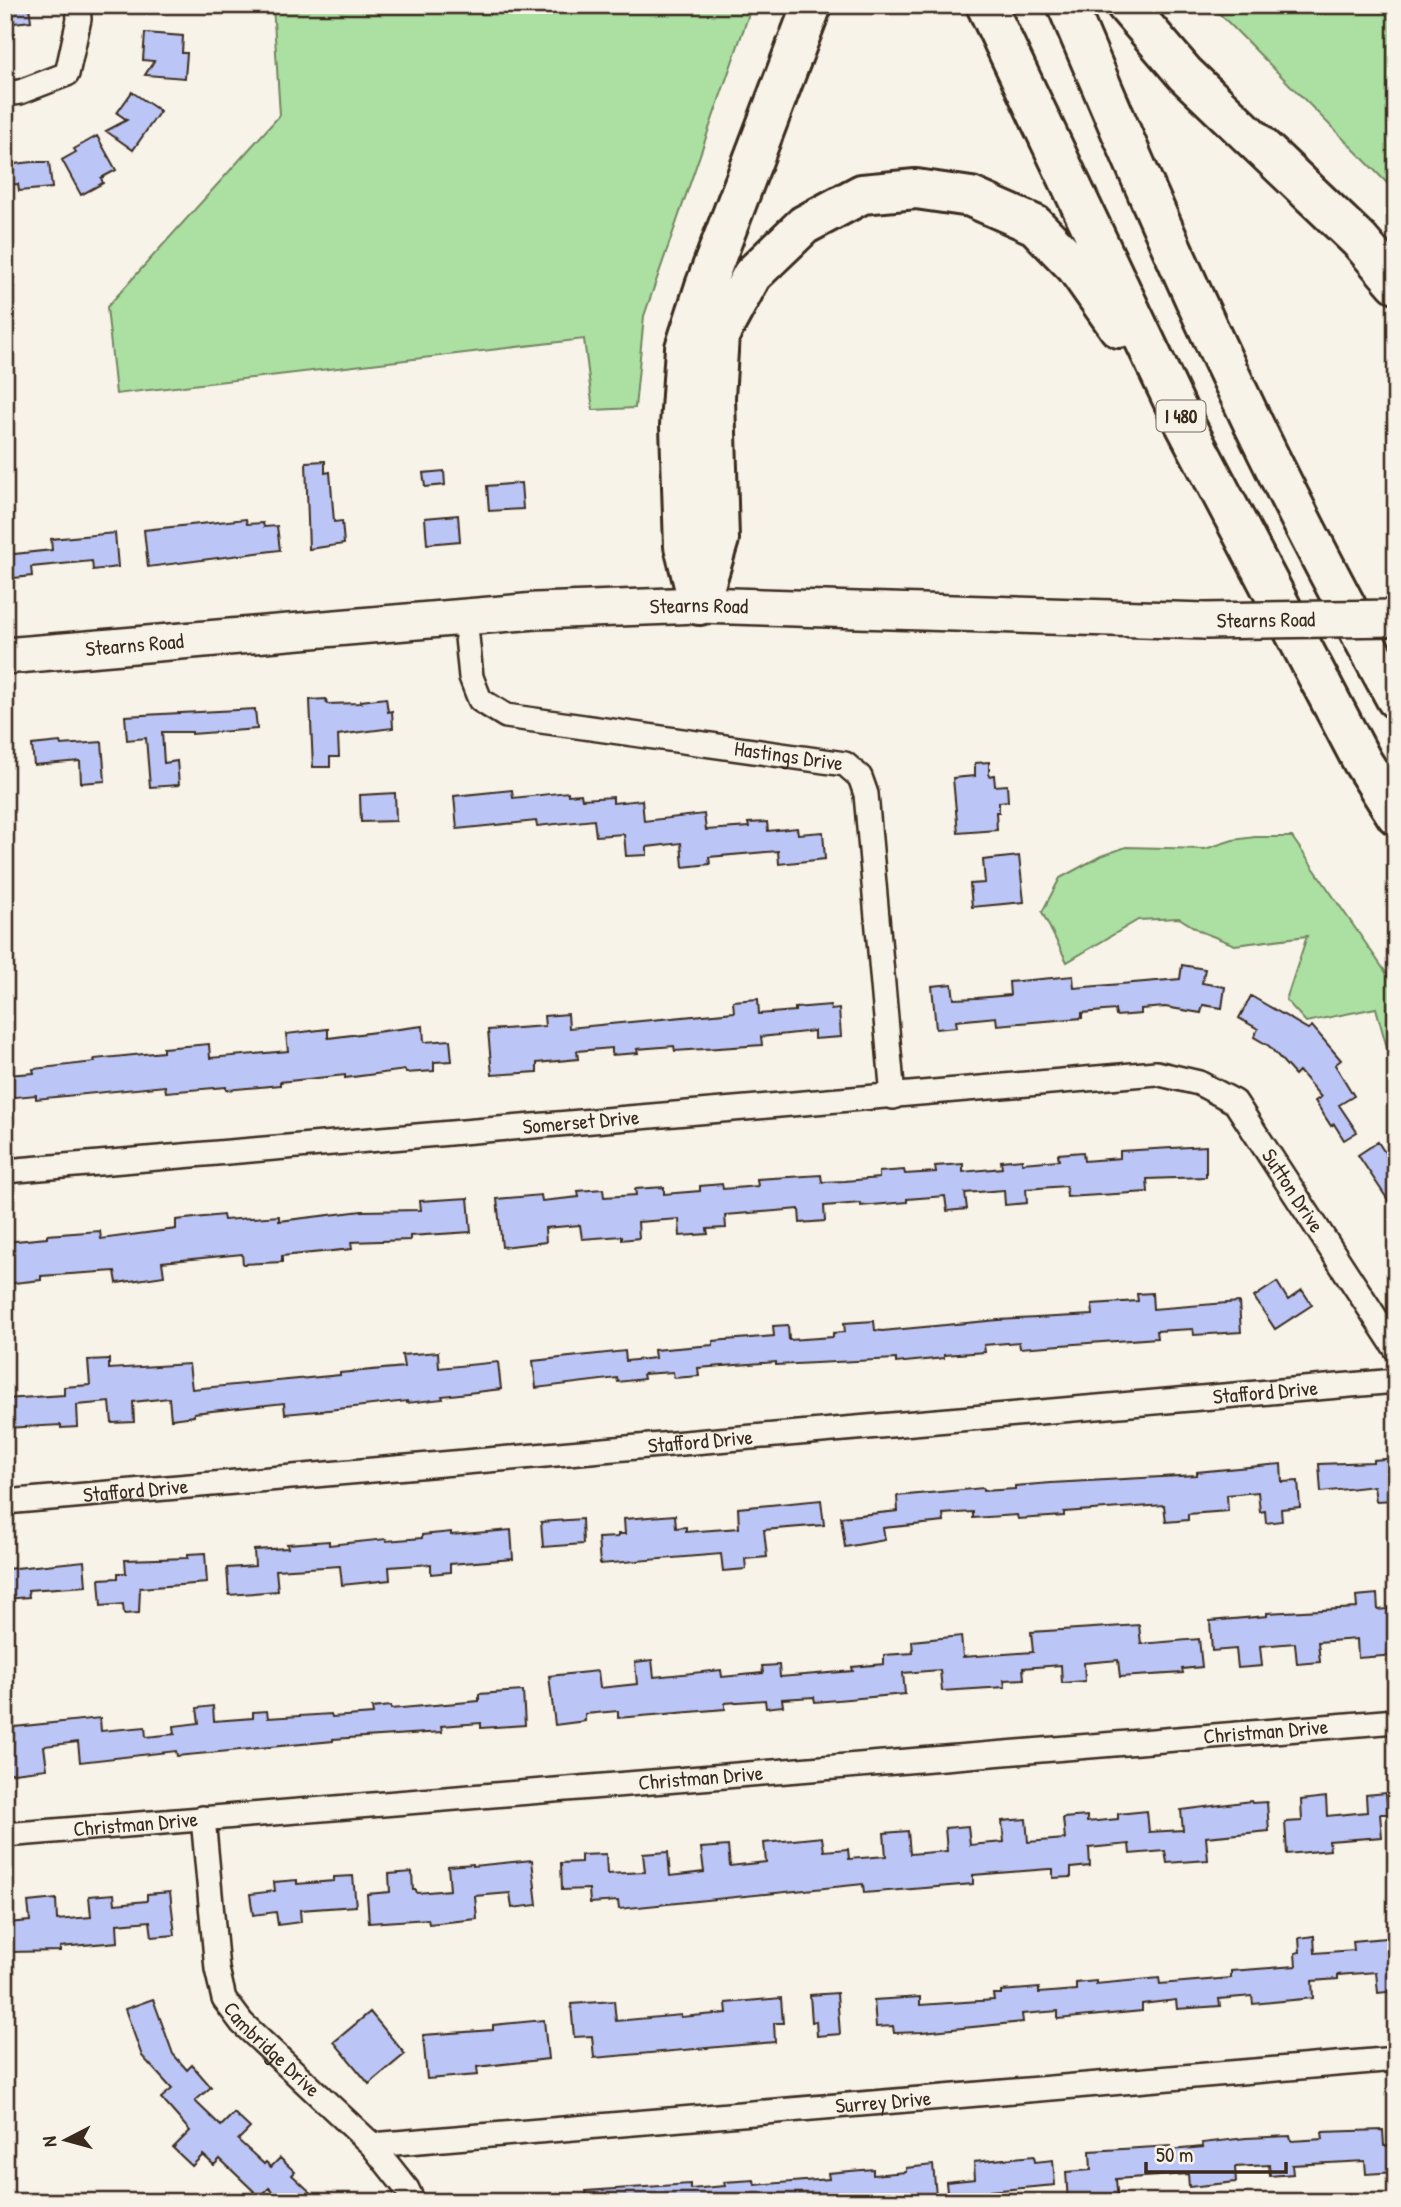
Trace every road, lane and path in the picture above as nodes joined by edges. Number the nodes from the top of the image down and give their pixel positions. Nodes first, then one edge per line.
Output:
1 (78, 5) edge
2 (812, 5) edge
3 (986, 5) edge
4 (1067, 5) edge
5 (1126, 5) edge
6 (5, 94) edge
7 (1396, 283) edge
8 (1177, 409) junction
9 (699, 605) junction
10 (465, 617) junction
11 (1396, 618) edge
12 (5, 656) edge
13 (1396, 699) edge
14 (1396, 815) edge
15 (1156, 1073) joint
16 (893, 1097) junction
17 (5, 1171) edge
18 (1396, 1349) edge
19 (1396, 1381) edge
20 (5, 1502) edge
21 (1396, 1721) edge
22 (204, 1818) junction
23 (5, 1835) edge
24 (1396, 2059) edge
25 (372, 2145) junction
26 (413, 2202) edge

1 - 6 street
2 - 9 highway
3 - 8 highway, I 480
4 - 13 highway
5 - 7 highway
8 - 9 highway
8 - 14 highway, I 480
9 - 10 main road, Stearns Road
9 - 11 main road, Stearns Road, bridge
10 - 12 main road, Stearns Road
10 - 16 street, Hastings Drive
15 - 16 street, Somerset Drive
15 - 18 street, Sutton Drive
16 - 17 street, Somerset Drive
19 - 20 street, Stafford Drive
21 - 22 street, Christman Drive
22 - 23 street, Christman Drive
22 - 25 street, Cambridge Drive
24 - 25 street, Surrey Drive
25 - 26 street, Cambridge Drive

